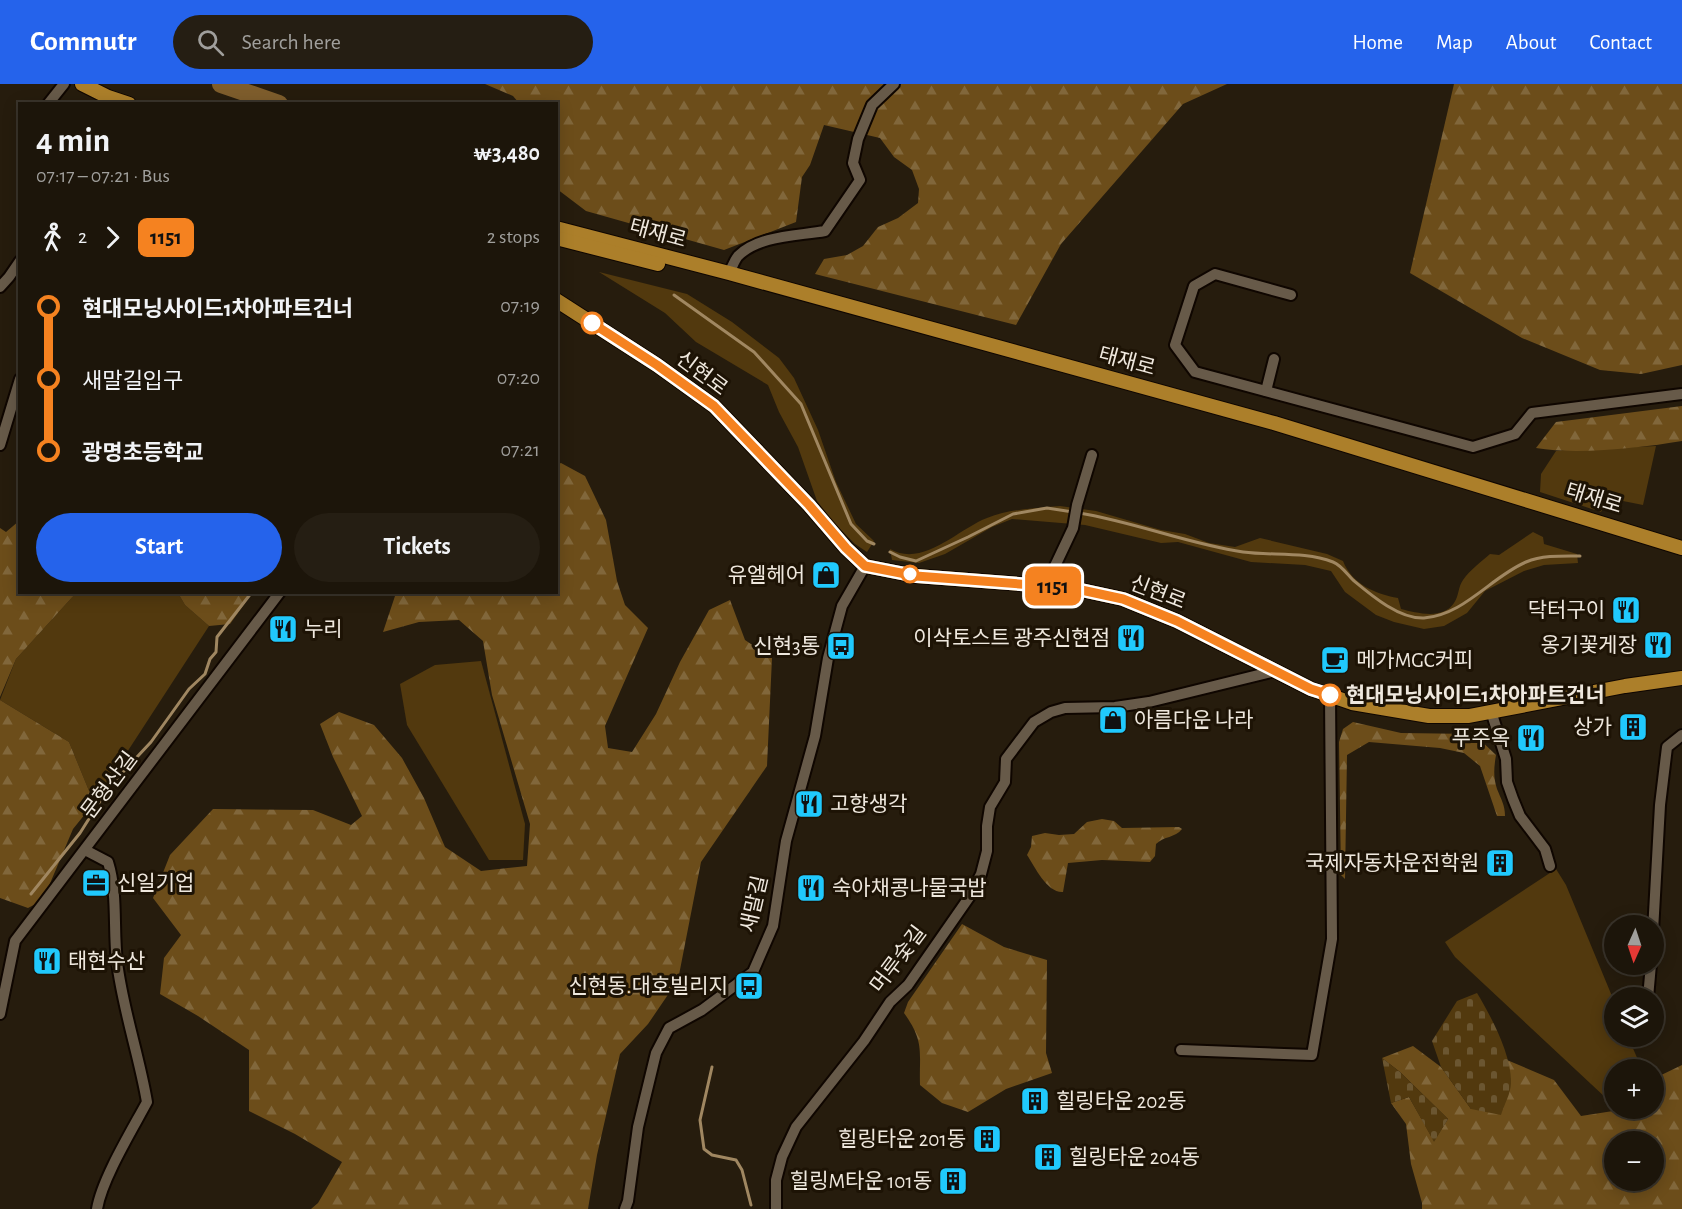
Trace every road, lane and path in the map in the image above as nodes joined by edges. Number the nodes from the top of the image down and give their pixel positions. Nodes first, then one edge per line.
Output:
1 (64, 84) edge
2 (71, 84) edge
3 (82, 84) edge
4 (894, 84) edge
5 (50, 102) edge
6 (110, 102) edge
7 (123, 102) edge
8 (558, 229) edge
9 (561, 241) edge
10 (18, 264) edge
11 (729, 273) junction
12 (0, 287) edge
13 (1291, 295) dead end
14 (558, 301) edge
15 (1274, 359) dead end
16 (18, 386) edge
17 (1266, 391) junction
18 (1682, 394) edge
19 (0, 445) edge
20 (1092, 455) dead end
21 (1681, 549) edge
22 (865, 566) junction
23 (1046, 585) junction
24 (278, 594) edge
25 (1275, 670) junction
26 (1682, 678) edge
27 (1330, 696) junction
28 (1491, 711) junction
29 (1682, 735) edge
30 (86, 850) junction
31 (1550, 866) dead end
32 (1654, 915) edge
33 (0, 1014) edge
34 (1181, 1050) dead end
35 (97, 1209) edge
36 (625, 1209) edge
37 (776, 1209) edge

1 - 5 street
2 - 6 main road
3 - 7 main road
4 - 11 street
8 - 11 main road, 태재로
9 - 21 main road, 태재로
10 - 12 street
11 - 21 main road, 태재로
13 - 17 street
14 - 22 main road, 신현로
15 - 17 street
16 - 19 street
17 - 18 street
20 - 23 street
22 - 23 main road, 신현로
22 - 36 street, 새말길
23 - 25 main road, 신현로
24 - 30 street, 문형산길
25 - 27 main road, 신현로
25 - 37 street, 머루숯길
26 - 28 main road, 신현로
27 - 28 main road, 신현로
27 - 34 street
28 - 31 street
29 - 32 street
30 - 33 street, 문형산길
30 - 35 street

